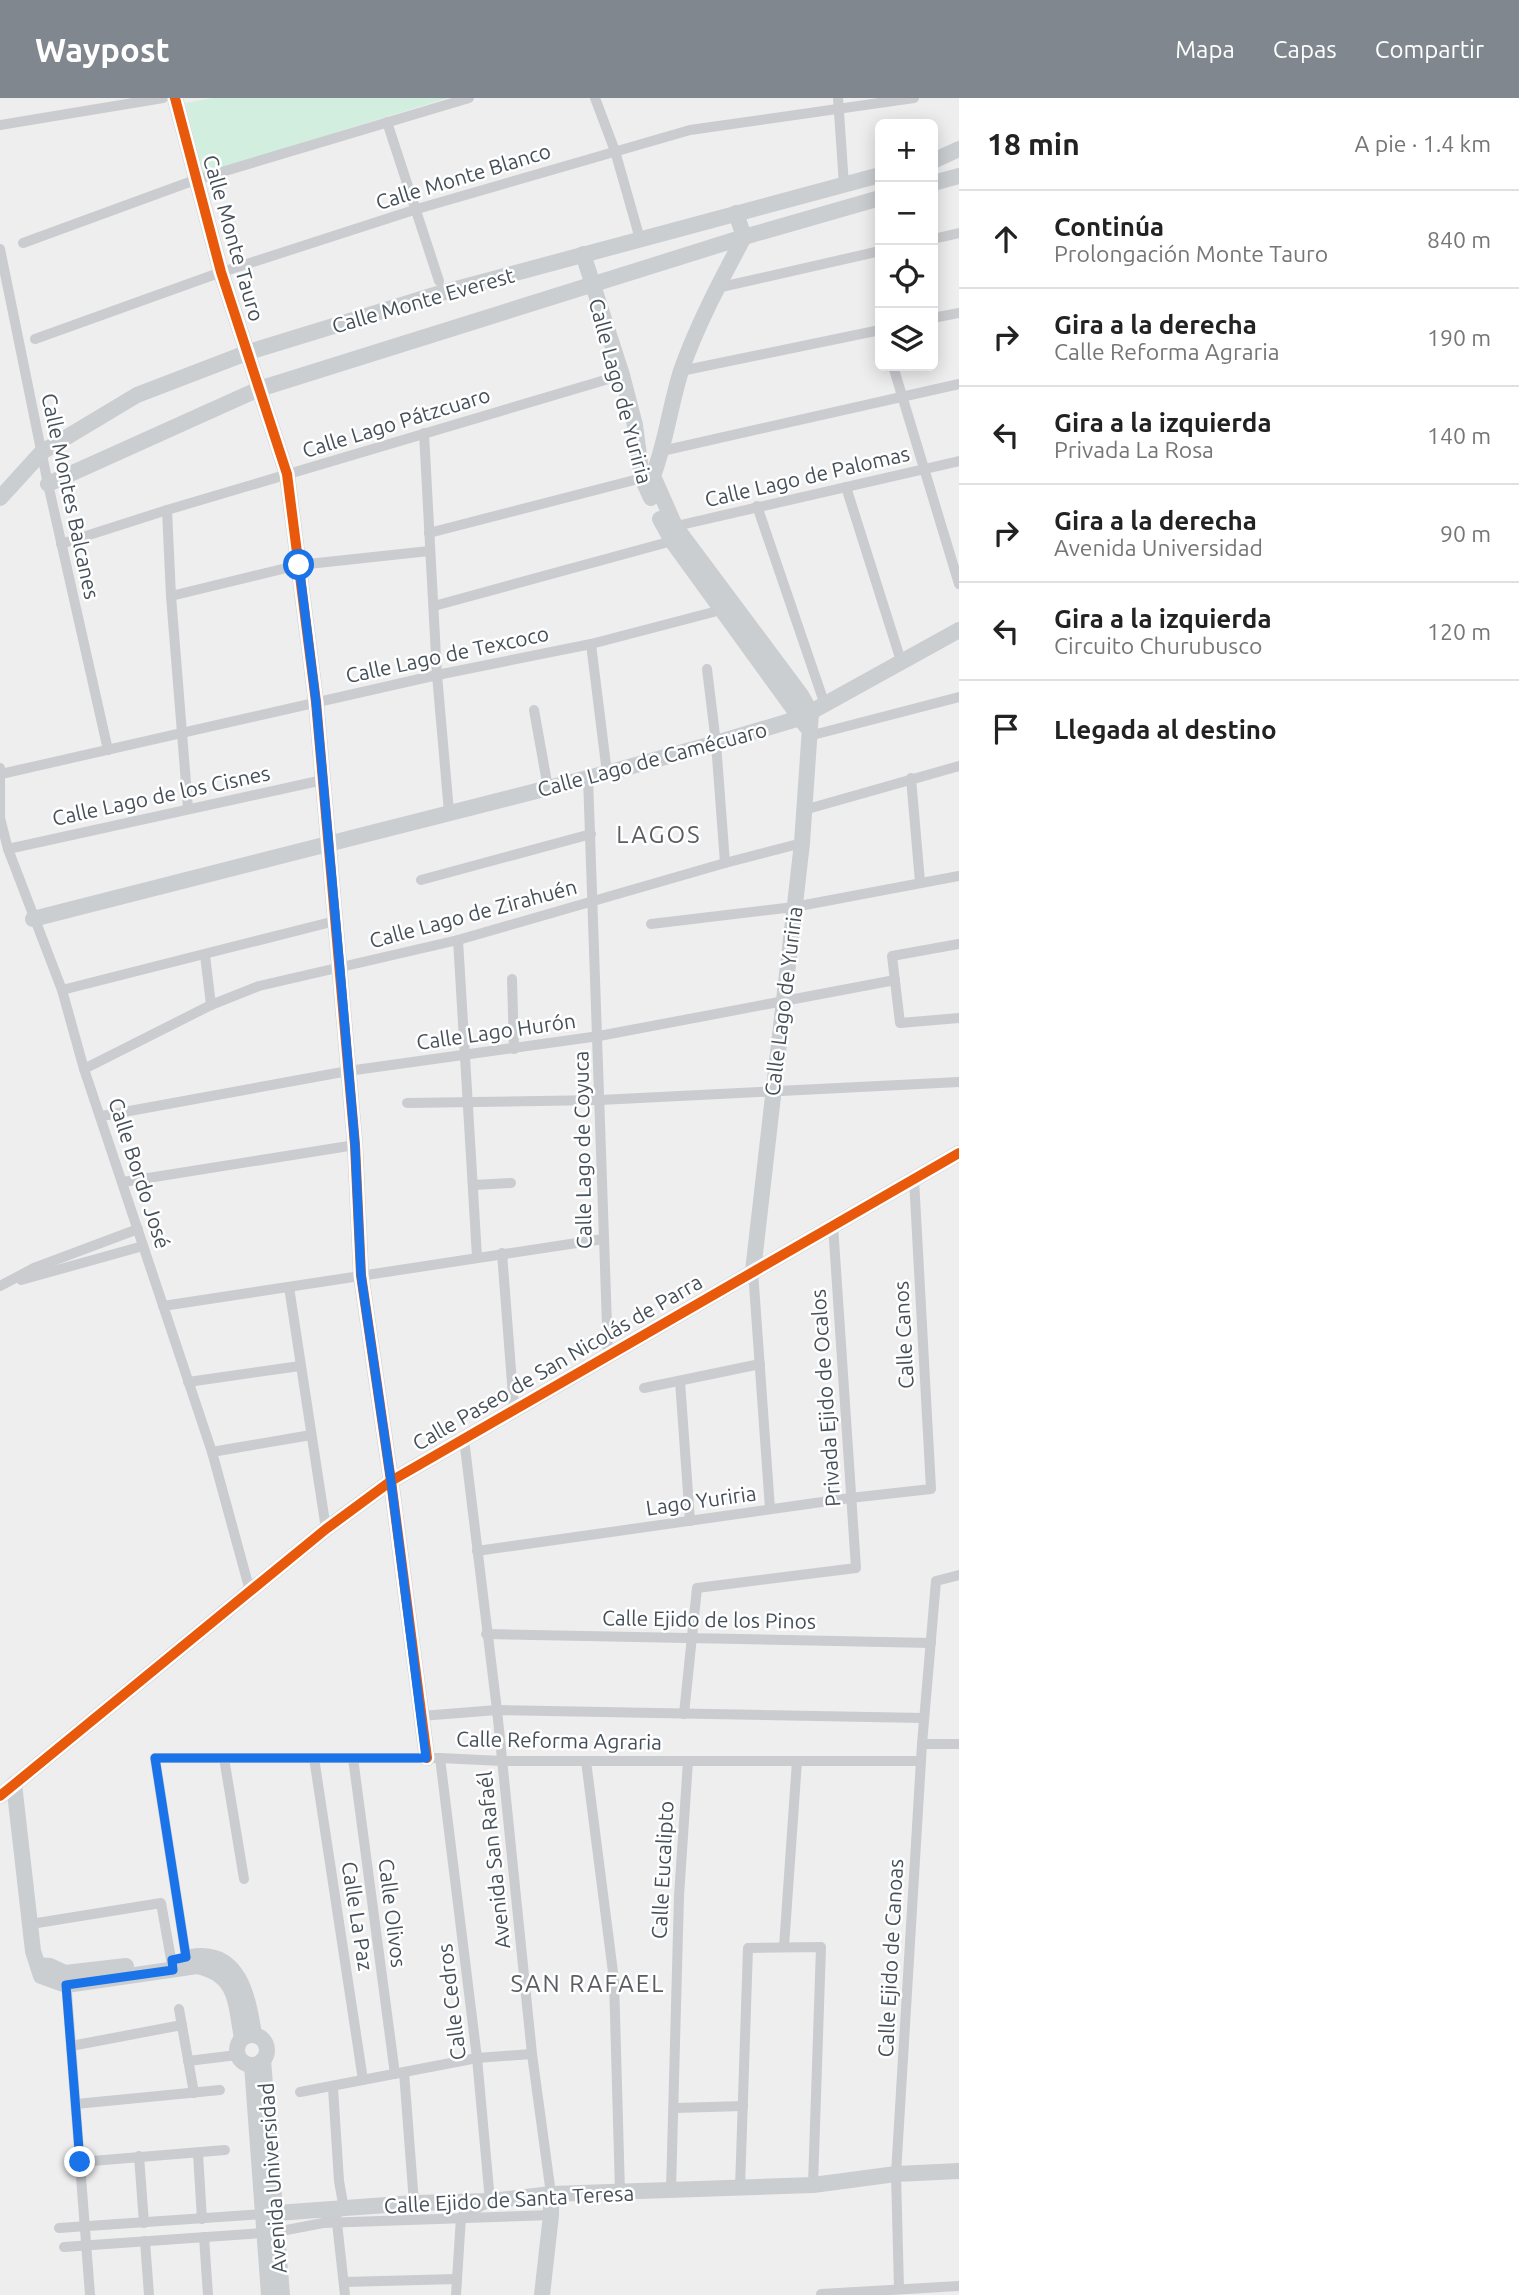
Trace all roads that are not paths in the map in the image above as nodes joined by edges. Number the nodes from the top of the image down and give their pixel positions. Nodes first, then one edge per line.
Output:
1 (163, 98) edge
2 (175, 98) edge
3 (469, 98) edge
4 (595, 98) edge
5 (914, 98) edge
6 (838, 103) edge
7 (387, 122) junction
8 (0, 125) edge
9 (959, 149) edge
10 (614, 151) junction
11 (938, 158) edge
12 (875, 176) edge
13 (959, 176) edge
14 (195, 180) junction
15 (937, 182) edge
16 (844, 185) junction
17 (875, 199) edge
18 (417, 209) junction
19 (736, 213) junction
20 (959, 233) edge
21 (744, 237) junction
22 (938, 238) edge
23 (640, 239) junction
24 (23, 243) dead end
25 (0, 249) edge
26 (875, 252) edge
27 (583, 254) junction
28 (221, 272) junction
29 (439, 281) dead end
30 (593, 285) junction
31 (717, 288) junction
32 (959, 313) edge
33 (938, 317) edge
34 (875, 331) edge
35 (35, 339) dead end
36 (248, 352) junction
37 (681, 371) junction
38 (895, 371) edge
39 (622, 376) junction
40 (959, 384) edge
41 (259, 389) junction
42 (903, 397) junction
43 (424, 433) junction
44 (662, 451) junction
45 (42, 452) junction
46 (959, 461) edge
47 (924, 469) junction
48 (287, 474) junction
49 (648, 477) junction
50 (48, 484) junction
51 (846, 487) junction
52 (0, 498) edge
53 (757, 506) junction
54 (167, 510) junction
55 (670, 532) junction
56 (429, 533) junction
57 (61, 544) junction
58 (429, 551) junction
59 (299, 565) junction
60 (959, 584) edge
61 (171, 596) junction
62 (434, 606) junction
63 (728, 606) junction
64 (959, 630) edge
65 (591, 644) junction
66 (902, 664) junction
67 (707, 669) dead end
68 (437, 675) junction
69 (959, 697) edge
70 (316, 702) junction
71 (534, 710) dead end
72 (811, 721) junction
73 (181, 734) junction
74 (716, 744) junction
75 (108, 750) junction
76 (959, 766) edge
77 (1, 771) edge
78 (607, 772) junction
79 (588, 777) junction
80 (911, 778) junction
81 (323, 780) junction
82 (548, 788) junction
83 (188, 808) junction
84 (804, 810) junction
85 (449, 812) junction
86 (591, 834) junction
87 (802, 843) junction
88 (328, 845) junction
89 (8, 849) junction
90 (725, 863) junction
91 (959, 876) edge
92 (421, 880) dead end
93 (920, 883) junction
94 (591, 901) junction
95 (794, 907) junction
96 (33, 919) junction
97 (335, 922) junction
98 (651, 924) dead end
99 (458, 940) junction
100 (959, 944) edge
101 (205, 955) junction
102 (340, 969) junction
103 (512, 979) dead end
104 (895, 980) junction
105 (62, 990) junction
106 (784, 1000) junction
107 (211, 1005) junction
108 (959, 1018) edge
109 (599, 1036) junction
110 (514, 1049) junction
111 (465, 1056) junction
112 (84, 1069) junction
113 (348, 1071) junction
114 (959, 1082) edge
115 (772, 1091) junction
116 (600, 1100) junction
117 (407, 1103) dead end
118 (467, 1103) junction
119 (102, 1116) junction
120 (355, 1145) junction
121 (959, 1153) edge
122 (914, 1179) junction
123 (123, 1182) junction
124 (512, 1184) dead end
125 (473, 1185) junction
126 (833, 1225) junction
127 (138, 1229) junction
128 (603, 1239) junction
129 (143, 1246) junction
130 (502, 1253) junction
131 (477, 1256) junction
132 (753, 1271) junction
133 (361, 1275) junction
134 (0, 1286) edge
135 (289, 1287) junction
136 (163, 1306) junction
137 (608, 1354) junction
138 (760, 1364) junction
139 (300, 1366) junction
140 (680, 1381) junction
141 (188, 1382) junction
142 (644, 1388) dead end
143 (514, 1409) junction
144 (311, 1435) junction
145 (464, 1439) junction
146 (212, 1452) junction
147 (391, 1481) junction
148 (931, 1489) joint
149 (850, 1498) junction
150 (770, 1509) junction
151 (690, 1521) junction
152 (326, 1529) junction
153 (477, 1551) junction
154 (959, 1575) edge
155 (250, 1591) junction
156 (486, 1634) junction
157 (692, 1638) junction
158 (931, 1643) junction
159 (497, 1710) junction
160 (684, 1714) junction
161 (421, 1716) junction
162 (924, 1718) junction
163 (922, 1744) junction
164 (959, 1744) edge
165 (225, 1758) junction
166 (314, 1758) junction
167 (354, 1758) junction
168 (433, 1758) junction
169 (502, 1761) junction
170 (586, 1761) junction
171 (688, 1761) junction
172 (797, 1761) junction
173 (921, 1761) junction
174 (14, 1784) junction
175 (0, 1796) edge
176 (244, 1879) dead end
177 (32, 1924) junction
178 (784, 1947) junction
179 (177, 1962) junction
180 (65, 1979) junction
181 (179, 2009) dead end
182 (182, 2025) junction
183 (248, 2036) junction
184 (71, 2046) junction
185 (532, 2054) junction
186 (237, 2055) junction
187 (477, 2058) junction
188 (188, 2062) junction
189 (258, 2063) junction
190 (400, 2073) junction
191 (363, 2080) junction
192 (333, 2088) junction
193 (220, 2090) dead end
194 (300, 2092) dead end
195 (194, 2093) junction
196 (76, 2104) junction
197 (743, 2106) junction
198 (675, 2108) junction
199 (225, 2150) dead end
200 (198, 2154) junction
201 (139, 2156) junction
202 (80, 2162) junction
203 (959, 2171) edge
204 (896, 2174) junction
205 (813, 2185) junction
206 (740, 2188) junction
207 (671, 2190) junction
208 (620, 2192) junction
209 (551, 2194) junction
210 (490, 2201) junction
211 (414, 2203) junction
212 (269, 2214) junction
213 (551, 2215) junction
214 (341, 2216) junction
215 (461, 2217) junction
216 (202, 2219) junction
217 (144, 2223) junction
218 (85, 2227) junction
219 (59, 2228) dead end
220 (270, 2232) junction
221 (204, 2237) junction
222 (145, 2241) junction
223 (64, 2247) dead end
224 (86, 2247) junction
225 (457, 2279) junction
226 (344, 2282) junction
227 (959, 2286) edge
228 (899, 2289) junction
229 (821, 2294) edge
230 (90, 2295) edge
231 (149, 2295) edge
232 (208, 2295) edge
233 (270, 2295) edge
234 (282, 2295) edge
235 (345, 2295) edge
236 (456, 2295) edge
237 (541, 2295) edge

1 - 8 street
2 - 14 street, Calle Monte Tauro
3 - 7 street
4 - 10 street
5 - 6 street, Calle Monte Blanco
6 - 10 street, Calle Monte Blanco
6 - 16 street
7 - 14 street
7 - 18 street
9 - 11 street
10 - 18 street, Calle Monte Blanco
10 - 23 street
12 - 16 street, Calle Monte Everest
13 - 15 street
14 - 24 street
14 - 28 street, Calle Monte Tauro
16 - 19 street, Calle Monte Everest
17 - 21 street, Calle Monte Everest
18 - 28 street, Calle Monte Blanco
18 - 29 street
19 - 21 street
19 - 23 street, Calle Monte Everest
20 - 22 street
21 - 30 street, Calle Monte Everest
21 - 31 street
23 - 27 street, Calle Monte Everest
25 - 45 street, Calle Montes Balcanes
26 - 31 street
27 - 30 street, Calle Lago de Yuriria
27 - 36 street, Calle Monte Everest
28 - 35 street, Calle Monte Blanco
28 - 36 street, Calle Monte Tauro
30 - 39 street, Calle Lago de Yuriria
30 - 41 street, Calle Monte Everest
31 - 37 street
32 - 33 street
34 - 37 street
36 - 41 street, Calle Monte Tauro
36 - 45 street, Calle Monte Everest
37 - 44 street
38 - 42 street
39 - 43 street, Calle Lago Pátzcuaro
39 - 49 street, Calle Lago de Yuriria
40 - 42 street
41 - 48 street, Calle Monte Tauro
41 - 50 street, Calle Monte Everest
42 - 44 street
42 - 47 street
43 - 48 street, Calle Lago Pátzcuaro
43 - 56 street
44 - 49 street
45 - 50 street, Calle Montes Balcanes
45 - 52 street, Calle Monte Everest
46 - 47 street, Calle Lago de Palomas
47 - 51 street, Calle Lago de Palomas
47 - 60 street
48 - 54 street, Calle Lago Pátzcuaro
48 - 59 street, Calle Monte Tauro
49 - 55 street, Calle Lago de Yuriria
49 - 56 street
50 - 57 street, Calle Montes Balcanes
51 - 53 street, Calle Lago de Palomas
51 - 66 street
53 - 55 street, Calle Lago de Palomas
53 - 72 street
54 - 57 street, Calle Lago Pátzcuaro
54 - 61 street
55 - 62 street, Calle Lago de Palomas
55 - 63 street, Calle Lago de Yuriria
56 - 58 street
57 - 75 street, Calle Montes Balcanes
58 - 59 street
58 - 62 street
59 - 61 street
59 - 70 street, Calle Monte Tauro
61 - 73 street
62 - 68 street
63 - 65 street, Calle Lago de Texcoco
63 - 72 street, Calle Lago de Yuriria
64 - 66 street, Calle Lago de Camécuaro
65 - 68 street, Calle Lago de Texcoco
65 - 78 street
66 - 72 street, Calle Lago de Camécuaro
67 - 74 street
68 - 70 street, Calle Lago de Texcoco
68 - 85 street
69 - 72 street
70 - 73 street, Calle Lago de Texcoco
70 - 81 street, Calle Monte Tauro
71 - 82 street
72 - 74 street, Calle Lago de Camécuaro
72 - 84 street, Calle Lago de Yuriria
73 - 75 street, Calle Lago de Texcoco
73 - 83 street
74 - 78 street, Calle Lago de Camécuaro
74 - 90 street
75 - 77 street, Calle Lago de Texcoco
76 - 80 street
77 - 89 street, Calle Bordo José
78 - 79 street, Calle Lago de Camécuaro
79 - 82 street, Calle Lago de Camécuaro
79 - 86 street, Calle Lago de Coyuca
80 - 84 street
80 - 93 street
81 - 83 street, Calle Lago de los Cisnes
81 - 88 street, Calle Monte Tauro
82 - 85 street, Calle Lago de Camécuaro
83 - 89 street, Calle Lago de los Cisnes
84 - 87 street, Calle Lago de Yuriria
85 - 88 street, Calle Lago de Camécuaro
86 - 92 street
86 - 94 street, Calle Lago de Coyuca
87 - 90 street, Calle Lago de Zirahuén
87 - 95 street, Calle Lago de Yuriria
88 - 96 street, Calle Lago de Camécuaro
88 - 97 street, Calle Monte Tauro
89 - 96 street, Calle Bordo José
90 - 94 street, Calle Lago de Zirahuén
91 - 93 street
93 - 95 street
94 - 99 street, Calle Lago de Zirahuén
94 - 109 street, Calle Lago de Coyuca
95 - 98 street
95 - 106 street, Calle Lago de Yuriria
96 - 105 street, Calle Bordo José
97 - 101 street
97 - 102 street, Calle Monte Tauro
99 - 102 street, Calle Lago de Zirahuén
99 - 111 street
100 - 104 street
101 - 105 street
101 - 107 street
102 - 107 street, Calle Lago de Zirahuén
102 - 113 street, Calle Monte Tauro
103 - 110 street
104 - 106 street, Calle Lago Hurón
104 - 108 street
105 - 112 street, Calle Bordo José
106 - 109 street, Calle Lago Hurón
106 - 115 street, Calle Lago de Yuriria
107 - 112 street, Calle Lago de Zirahuén
109 - 110 street, Calle Lago Hurón
109 - 116 street, Calle Lago de Coyuca
110 - 111 street, Calle Lago Hurón
111 - 113 street, Calle Lago Hurón
111 - 118 street
112 - 119 street, Calle Bordo José
113 - 119 street, Calle Lago Hurón
113 - 120 street, Calle Monte Tauro
114 - 115 street
115 - 116 street
115 - 132 street, Calle Lago de Yuriria
116 - 118 street
116 - 128 street, Calle Lago de Coyuca
117 - 118 street
118 - 125 street
119 - 123 street, Calle Bordo José
120 - 123 street
120 - 133 street, Calle Monte Tauro
121 - 122 street, Calle Paseo de San Nicolás de Parra
122 - 126 street, Calle Paseo de San Nicolás de Parra
122 - 148 street, Calle Canos
123 - 127 street, Calle Bordo José
124 - 125 street
125 - 131 street
126 - 132 street, Calle Paseo de San Nicolás de Parra
126 - 149 street, Privada Ejido de Ocalos
127 - 129 street, Calle Bordo José
127 - 134 street
128 - 130 street
128 - 137 street, Calle Lago de Coyuca
129 - 134 street
129 - 136 street, Calle Bordo José
130 - 131 street
130 - 143 street
131 - 133 street
132 - 137 street, Calle Paseo de San Nicolás de Parra
132 - 138 street
133 - 135 street
133 - 147 street, Calle Monte Tauro
135 - 136 street
135 - 139 street
136 - 141 street, Calle Bordo José
137 - 143 street, Calle Paseo de San Nicolás de Parra
138 - 140 street
138 - 150 street
139 - 141 street
139 - 144 street
140 - 142 street
140 - 151 street
141 - 146 street, Calle Bordo José
143 - 145 street, Calle Paseo de San Nicolás de Parra
144 - 146 street
144 - 152 street
145 - 147 street, Calle Paseo de San Nicolás de Parra
145 - 153 street, Avenida San Rafaél
146 - 155 street, Calle Bordo José
147 - 152 street, Calle Paseo de San Nicolás de Parra
147 - 161 street, Calle Monte Tauro
148 - 149 street, Lago Yuriria
149 - 150 street, Lago Yuriria
149 - 157 street, Privada Ejido de Ocalos
150 - 151 street, Lago Yuriria
151 - 153 street, Lago Yuriria
152 - 155 street, Calle Paseo de San Nicolás de Parra
153 - 156 street, Avenida San Rafaél
154 - 158 street, Calle Ejido de Canoas
155 - 174 street, Calle Paseo de San Nicolás de Parra
156 - 157 street, Calle Ejido de los Pinos
156 - 159 street, Avenida San Rafaél
157 - 158 street, Calle Ejido de los Pinos
157 - 160 street
158 - 162 street, Calle Ejido de Canoas
159 - 160 street, Calle Reforma Agraria
159 - 161 street, Calle Reforma Agraria
159 - 169 street, Avenida San Rafaél
160 - 162 street, Calle Reforma Agraria
161 - 168 street, Calle Monte Tauro
162 - 163 street, Calle Ejido de Canoas
163 - 164 street
163 - 173 street, Calle Ejido de Canoas
165 - 166 street, Calle Reforma Agraria
165 - 176 street
165 - 179 street, Calle Reforma Agraria
166 - 167 street, Calle Reforma Agraria
166 - 191 street, Calle La Paz
167 - 168 street, Calle Reforma Agraria
167 - 190 street, Calle Olivos
168 - 169 street, Calle Reforma Agraria
168 - 187 street, Calle Cedros
169 - 170 street, Calle Reforma Agraria
169 - 185 street, Avenida San Rafaél
170 - 171 street, Calle Reforma Agraria
170 - 208 street
171 - 172 street, Calle Reforma Agraria
171 - 198 street, Calle Eucalipto
172 - 173 street, Calle Reforma Agraria
172 - 178 street
173 - 204 street, Calle Ejido de Canoas
174 - 175 street, Calle Paseo de San Nicolás de Parra
174 - 177 street
177 - 179 street
177 - 180 street
178 - 197 street
178 - 205 street
179 - 180 street
179 - 183 street
180 - 184 street
181 - 182 street
182 - 184 street
182 - 188 street
183 - 186 street
183 - 189 street
184 - 196 street
185 - 187 street
185 - 209 street, Avenida San Rafaél
186 - 188 street
186 - 189 street
187 - 190 street
187 - 210 street, Calle Cedros
188 - 195 street
189 - 212 street, Avenida Universidad
190 - 191 street
190 - 211 street, Calle Olivos
191 - 192 street
192 - 194 street
192 - 214 street
193 - 195 street
195 - 196 street
196 - 202 street
197 - 198 street
197 - 206 street
198 - 207 street, Calle Eucalipto
199 - 200 street
200 - 201 street
200 - 216 street
201 - 202 street
201 - 217 street
202 - 218 street
203 - 204 street, Calle Ejido de Santa Teresa
204 - 205 street, Calle Ejido de Santa Teresa
204 - 228 street, Calle Ejido de Canoas
205 - 206 street, Calle Ejido de Santa Teresa
206 - 207 street, Calle Ejido de Santa Teresa
207 - 208 street, Calle Ejido de Santa Teresa
208 - 209 street, Calle Ejido de Santa Teresa
209 - 210 street, Calle Ejido de Santa Teresa
209 - 213 street
210 - 211 street, Calle Ejido de Santa Teresa
210 - 215 street
211 - 214 street, Calle Ejido de Santa Teresa
212 - 214 street, Calle Ejido de Santa Teresa
212 - 216 street, Calle Ejido de Santa Teresa
212 - 220 street, Avenida Universidad
213 - 215 street
213 - 237 street
214 - 215 street
214 - 220 street
214 - 226 street
215 - 225 street
216 - 217 street, Calle Ejido de Santa Teresa
217 - 218 street, Calle Ejido de Santa Teresa
218 - 219 street, Calle Ejido de Santa Teresa
218 - 224 street
220 - 221 street
220 - 233 street, Avenida Universidad
220 - 234 street, Avenida Universidad
221 - 222 street
221 - 232 street
222 - 224 street
222 - 231 street
223 - 224 street
224 - 230 street
225 - 226 street
225 - 236 street
226 - 235 street
227 - 228 street
228 - 229 street

